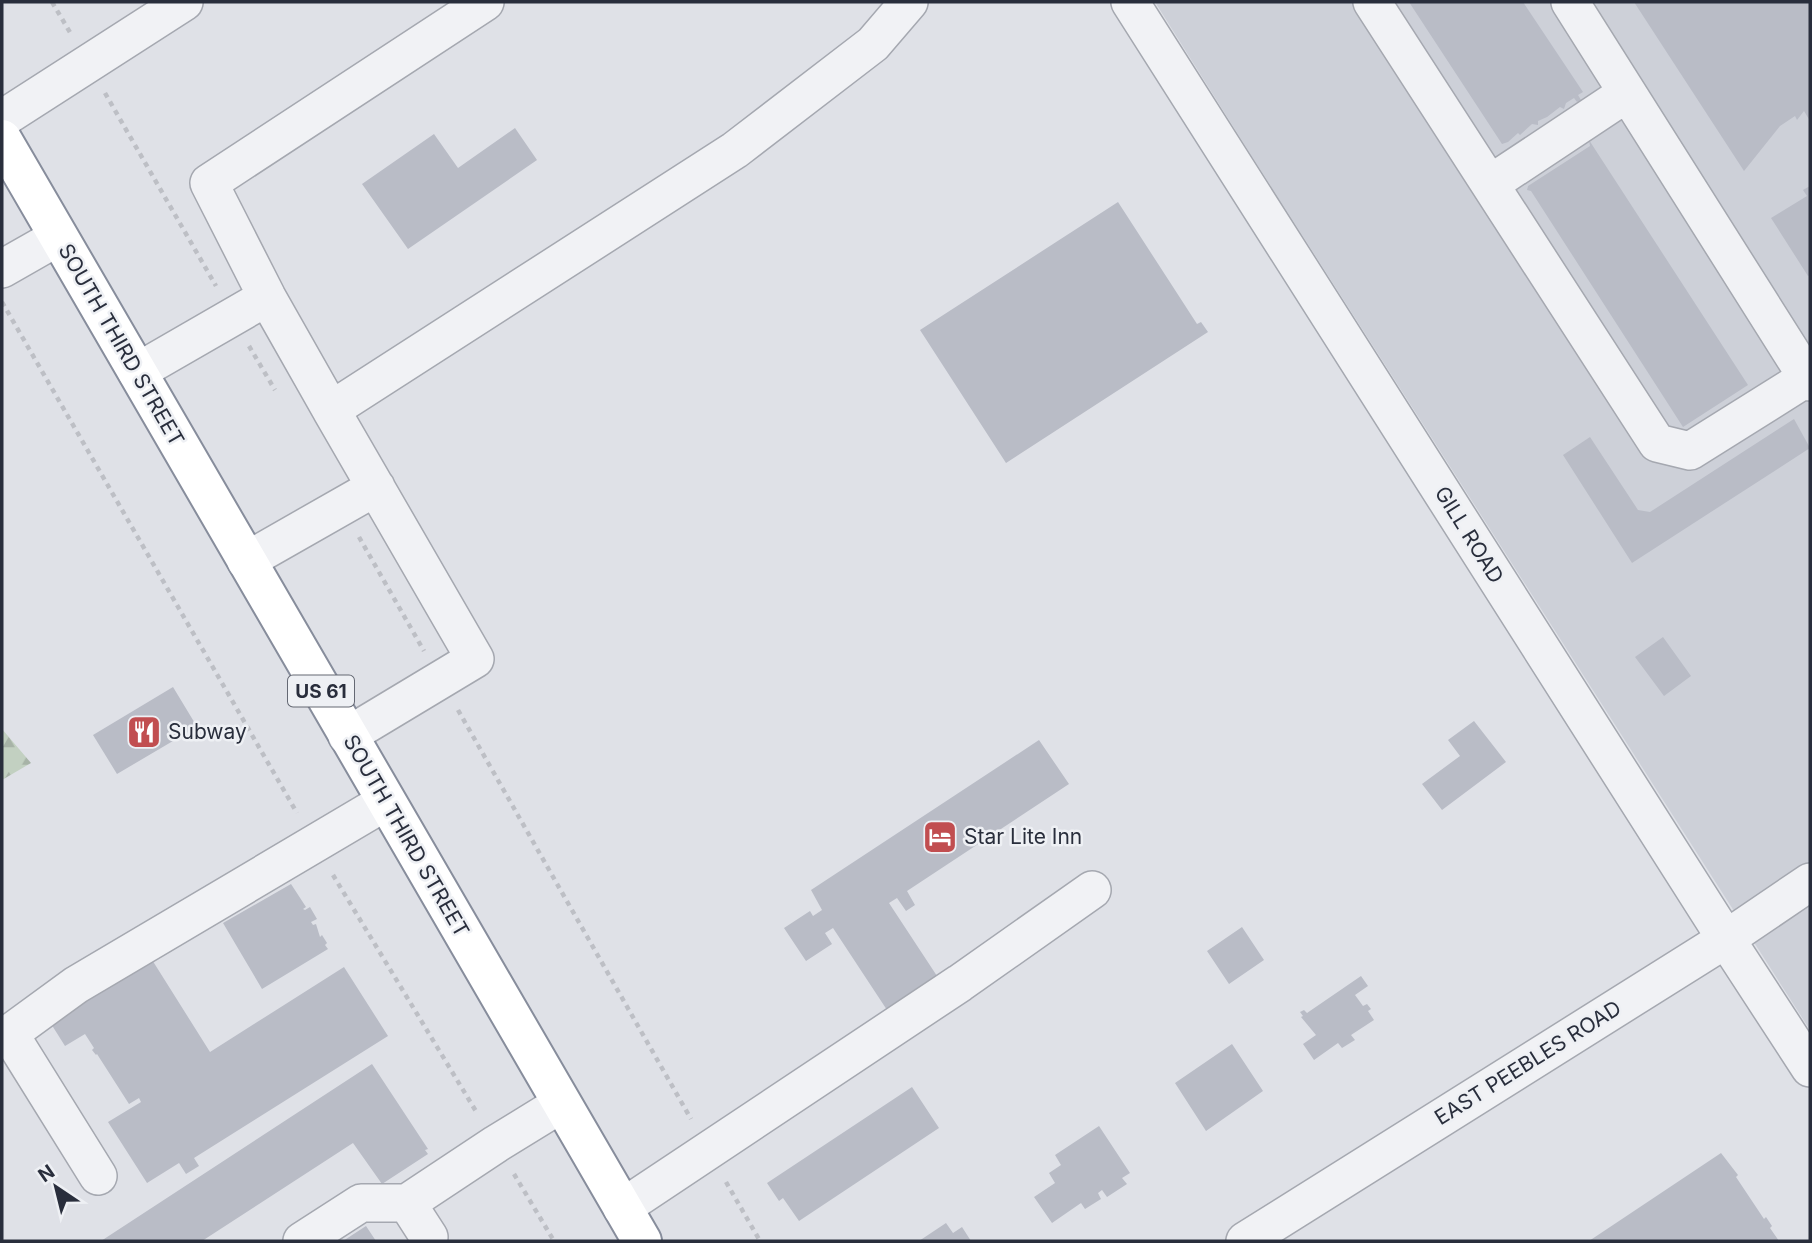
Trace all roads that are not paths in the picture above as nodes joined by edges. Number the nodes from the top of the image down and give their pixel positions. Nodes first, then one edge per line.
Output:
1 (184, 2) edge
2 (485, 2) edge
3 (909, 2) edge
4 (1130, 2) edge
5 (1372, 2) edge
6 (1570, 2) edge
7 (1627, 93) junction
8 (2, 119) edge
9 (2, 139) edge
10 (1490, 184) junction
11 (58, 237) junction
12 (2, 269) edge
13 (267, 297) junction
14 (137, 372) junction
15 (1809, 380) edge
16 (331, 410) junction
17 (376, 487) junction
18 (246, 561) junction
19 (347, 736) junction
20 (386, 802) junction
21 (1810, 883) edge
22 (1092, 890) dead end
23 (1726, 939) junction
24 (6, 1036) edge
25 (1810, 1068) edge
26 (561, 1104) junction
27 (98, 1176) dead end
28 (407, 1203) junction
29 (622, 1208) junction
30 (429, 1237) dead end
31 (302, 1241) edge
32 (642, 1241) edge
33 (1245, 1241) edge

1 - 8 street
2 - 13 street
3 - 16 street
4 - 23 street, GILL ROAD
5 - 10 street
6 - 7 street
7 - 10 street
7 - 15 street
9 - 11 highway, SOUTH THIRD STREET / US 61
10 - 15 street
11 - 12 street
11 - 14 highway, SOUTH THIRD STREET / US 61
13 - 14 street
13 - 16 street
14 - 18 highway, SOUTH THIRD STREET / US 61
16 - 17 street
17 - 18 street
17 - 19 street
18 - 19 highway, SOUTH THIRD STREET / US 61
19 - 20 highway, SOUTH THIRD STREET / US 61
20 - 24 street
20 - 26 highway, SOUTH THIRD STREET / US 61
21 - 23 street, EAST PEEBLES ROAD
22 - 29 street
23 - 25 street, GILL ROAD
23 - 33 street, EAST PEEBLES ROAD
24 - 27 street
26 - 28 street
26 - 29 highway, SOUTH THIRD STREET / US 61
28 - 30 street
28 - 31 street
29 - 32 highway, SOUTH THIRD STREET / US 61

